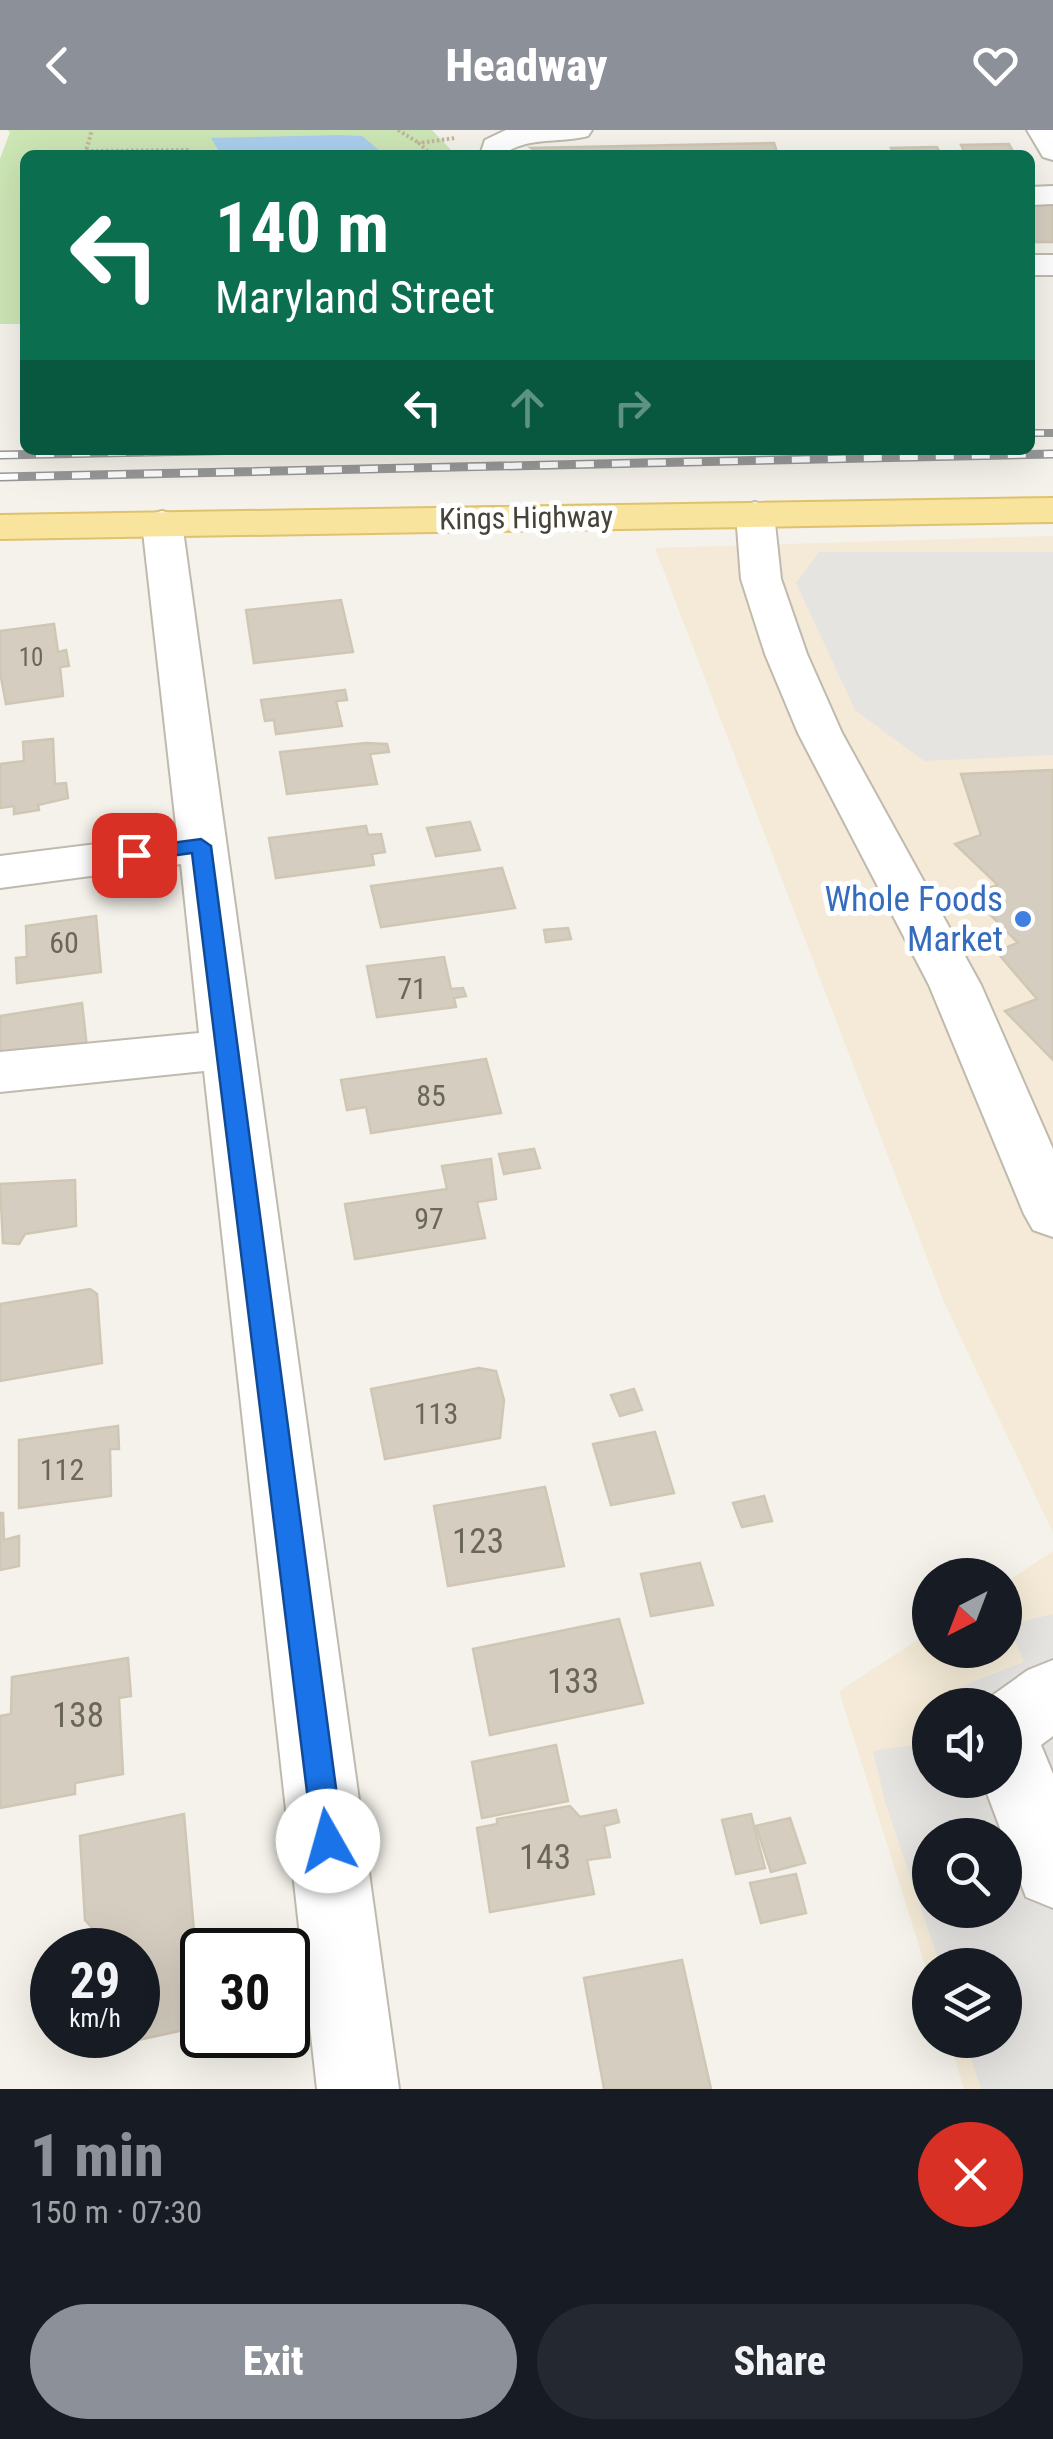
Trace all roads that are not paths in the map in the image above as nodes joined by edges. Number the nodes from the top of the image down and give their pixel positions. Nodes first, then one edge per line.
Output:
1 (578, 130) edge
2 (1041, 130) edge
3 (528, 132) edge
4 (495, 150) edge
5 (1053, 151) edge
6 (1053, 510) edge
7 (755, 514) junction
8 (162, 523) junction
9 (0, 526) edge
10 (201, 846) junction
11 (0, 872) edge
12 (227, 1049) junction
13 (0, 1072) edge
14 (1053, 1214) edge
15 (1053, 1694) edge
16 (1022, 1716) edge
17 (1022, 1789) edge
18 (1053, 1870) edge
19 (358, 2089) edge

1 - 3 street
2 - 5 street
3 - 4 street
6 - 7 main road, Kings Highway
7 - 8 main road, Kings Highway
7 - 14 street
8 - 9 main road, Kings Highway
8 - 10 street
10 - 11 street
10 - 12 street
12 - 13 street
12 - 19 street
15 - 16 street
17 - 18 street

